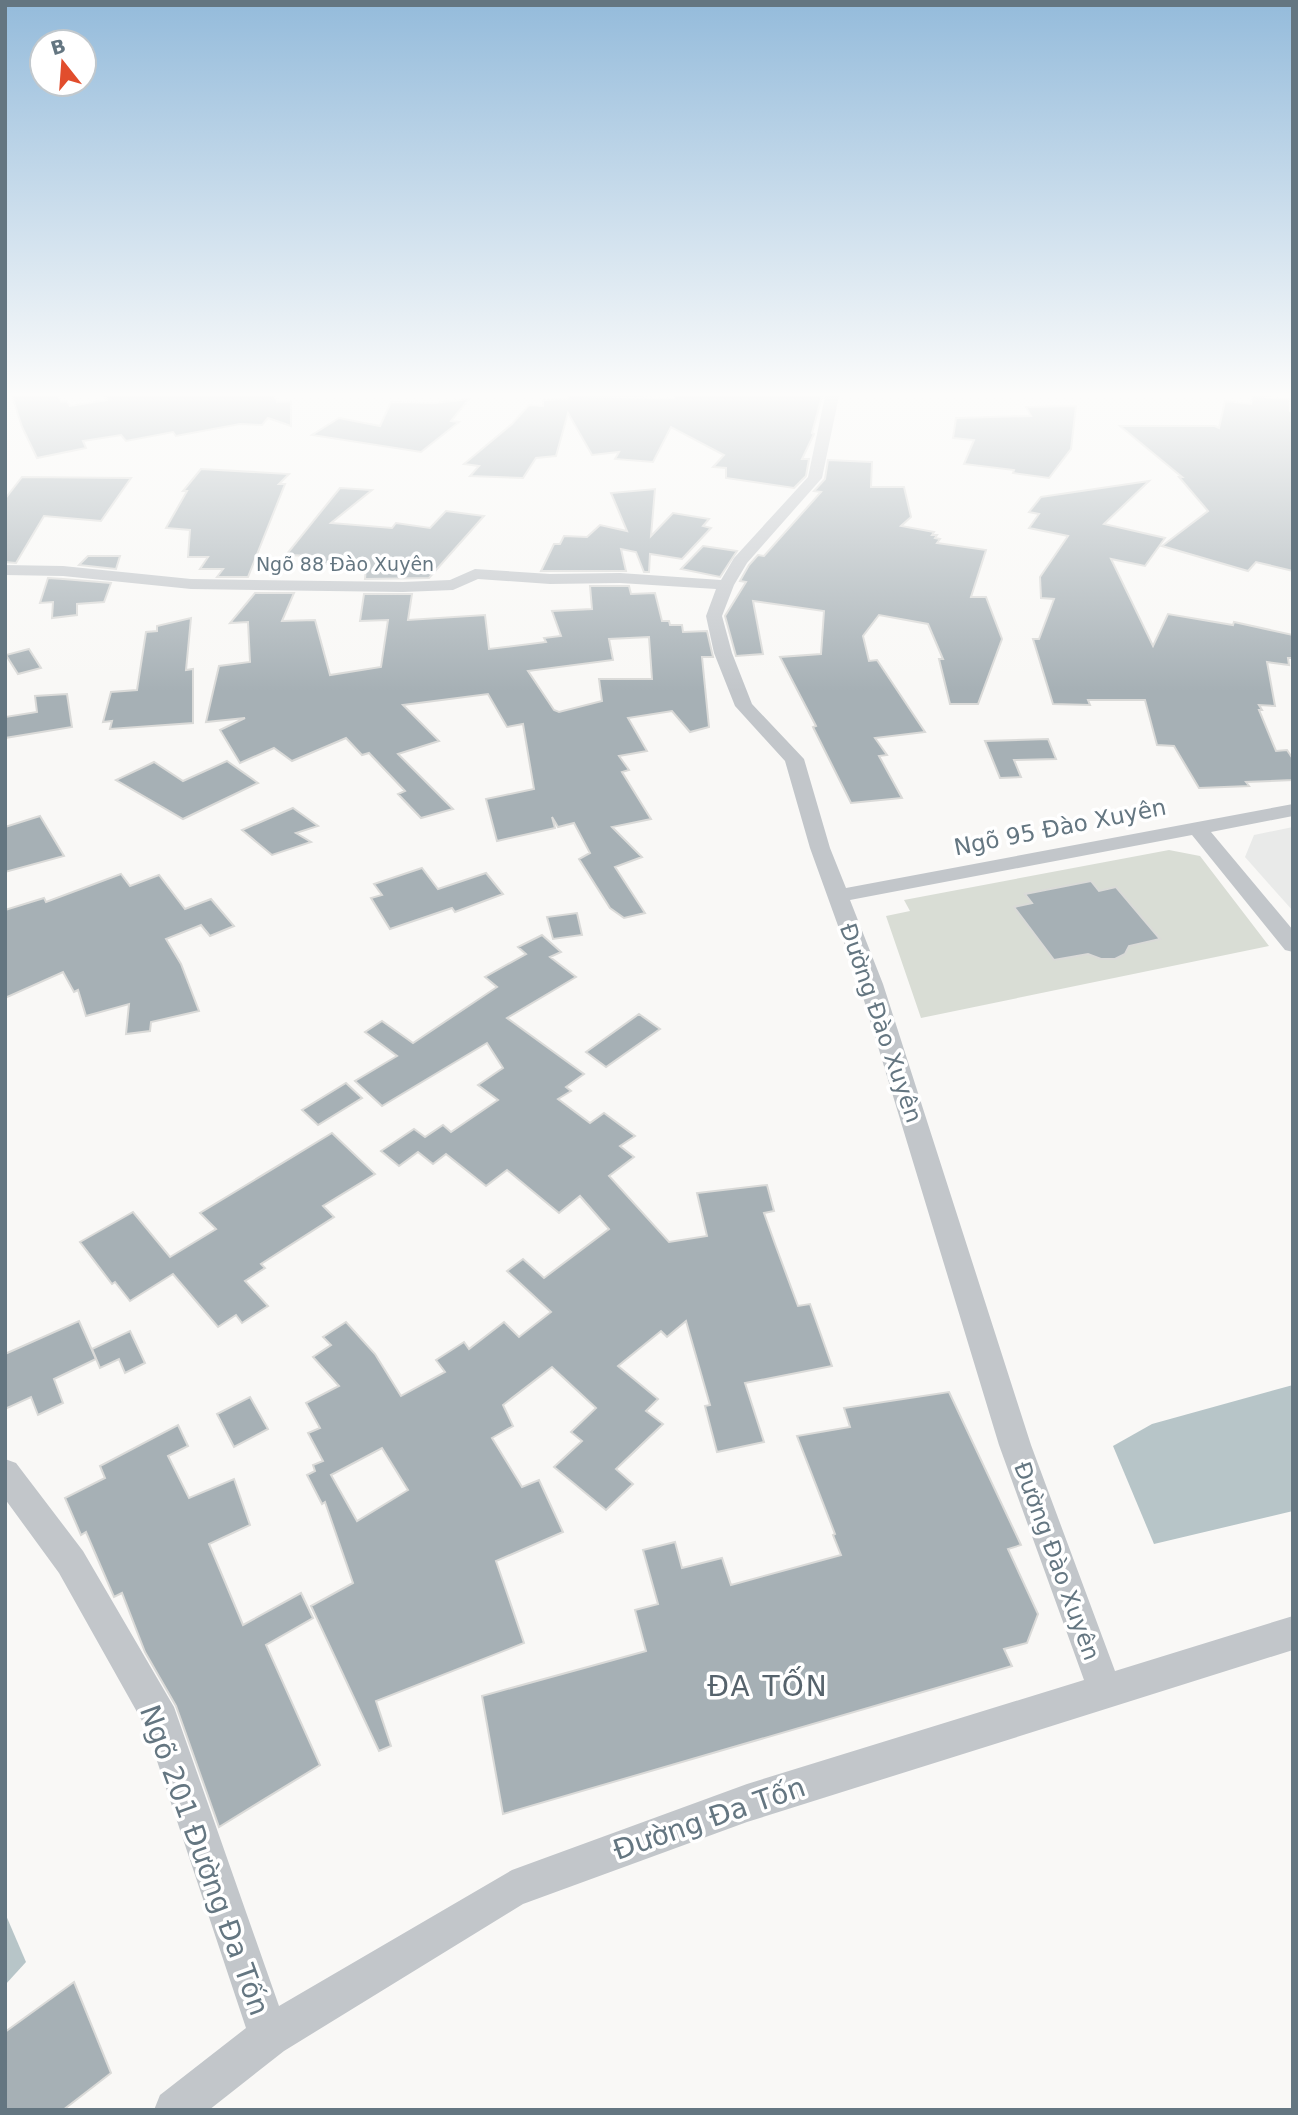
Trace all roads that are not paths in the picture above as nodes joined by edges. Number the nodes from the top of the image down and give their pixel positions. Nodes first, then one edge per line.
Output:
1 (801, 495) edge
2 (5, 570) edge
3 (726, 585) junction
4 (1293, 810) edge
5 (1197, 828) junction
6 (837, 896) junction
7 (1293, 945) edge
8 (5, 1473) edge
9 (1293, 1633) edge
10 (1105, 1690) junction
11 (268, 2036) junction
12 (175, 2110) edge

1 - 3 street, Đường Đào Xuyên
2 - 3 street, Ngõ 88 Đào Xuyên
3 - 6 street, Đường Đào Xuyên
4 - 5 street, Ngõ 95 Đào Xuyên
5 - 6 street, Ngõ 95 Đào Xuyên
5 - 7 street
6 - 10 street, Đường Đào Xuyên
8 - 11 street, Ngõ 201 Đường Đa Tốn
9 - 10 street, Đường Đa Tốn
10 - 11 street, Đường Đa Tốn
11 - 12 street, Đường Đa Tốn

